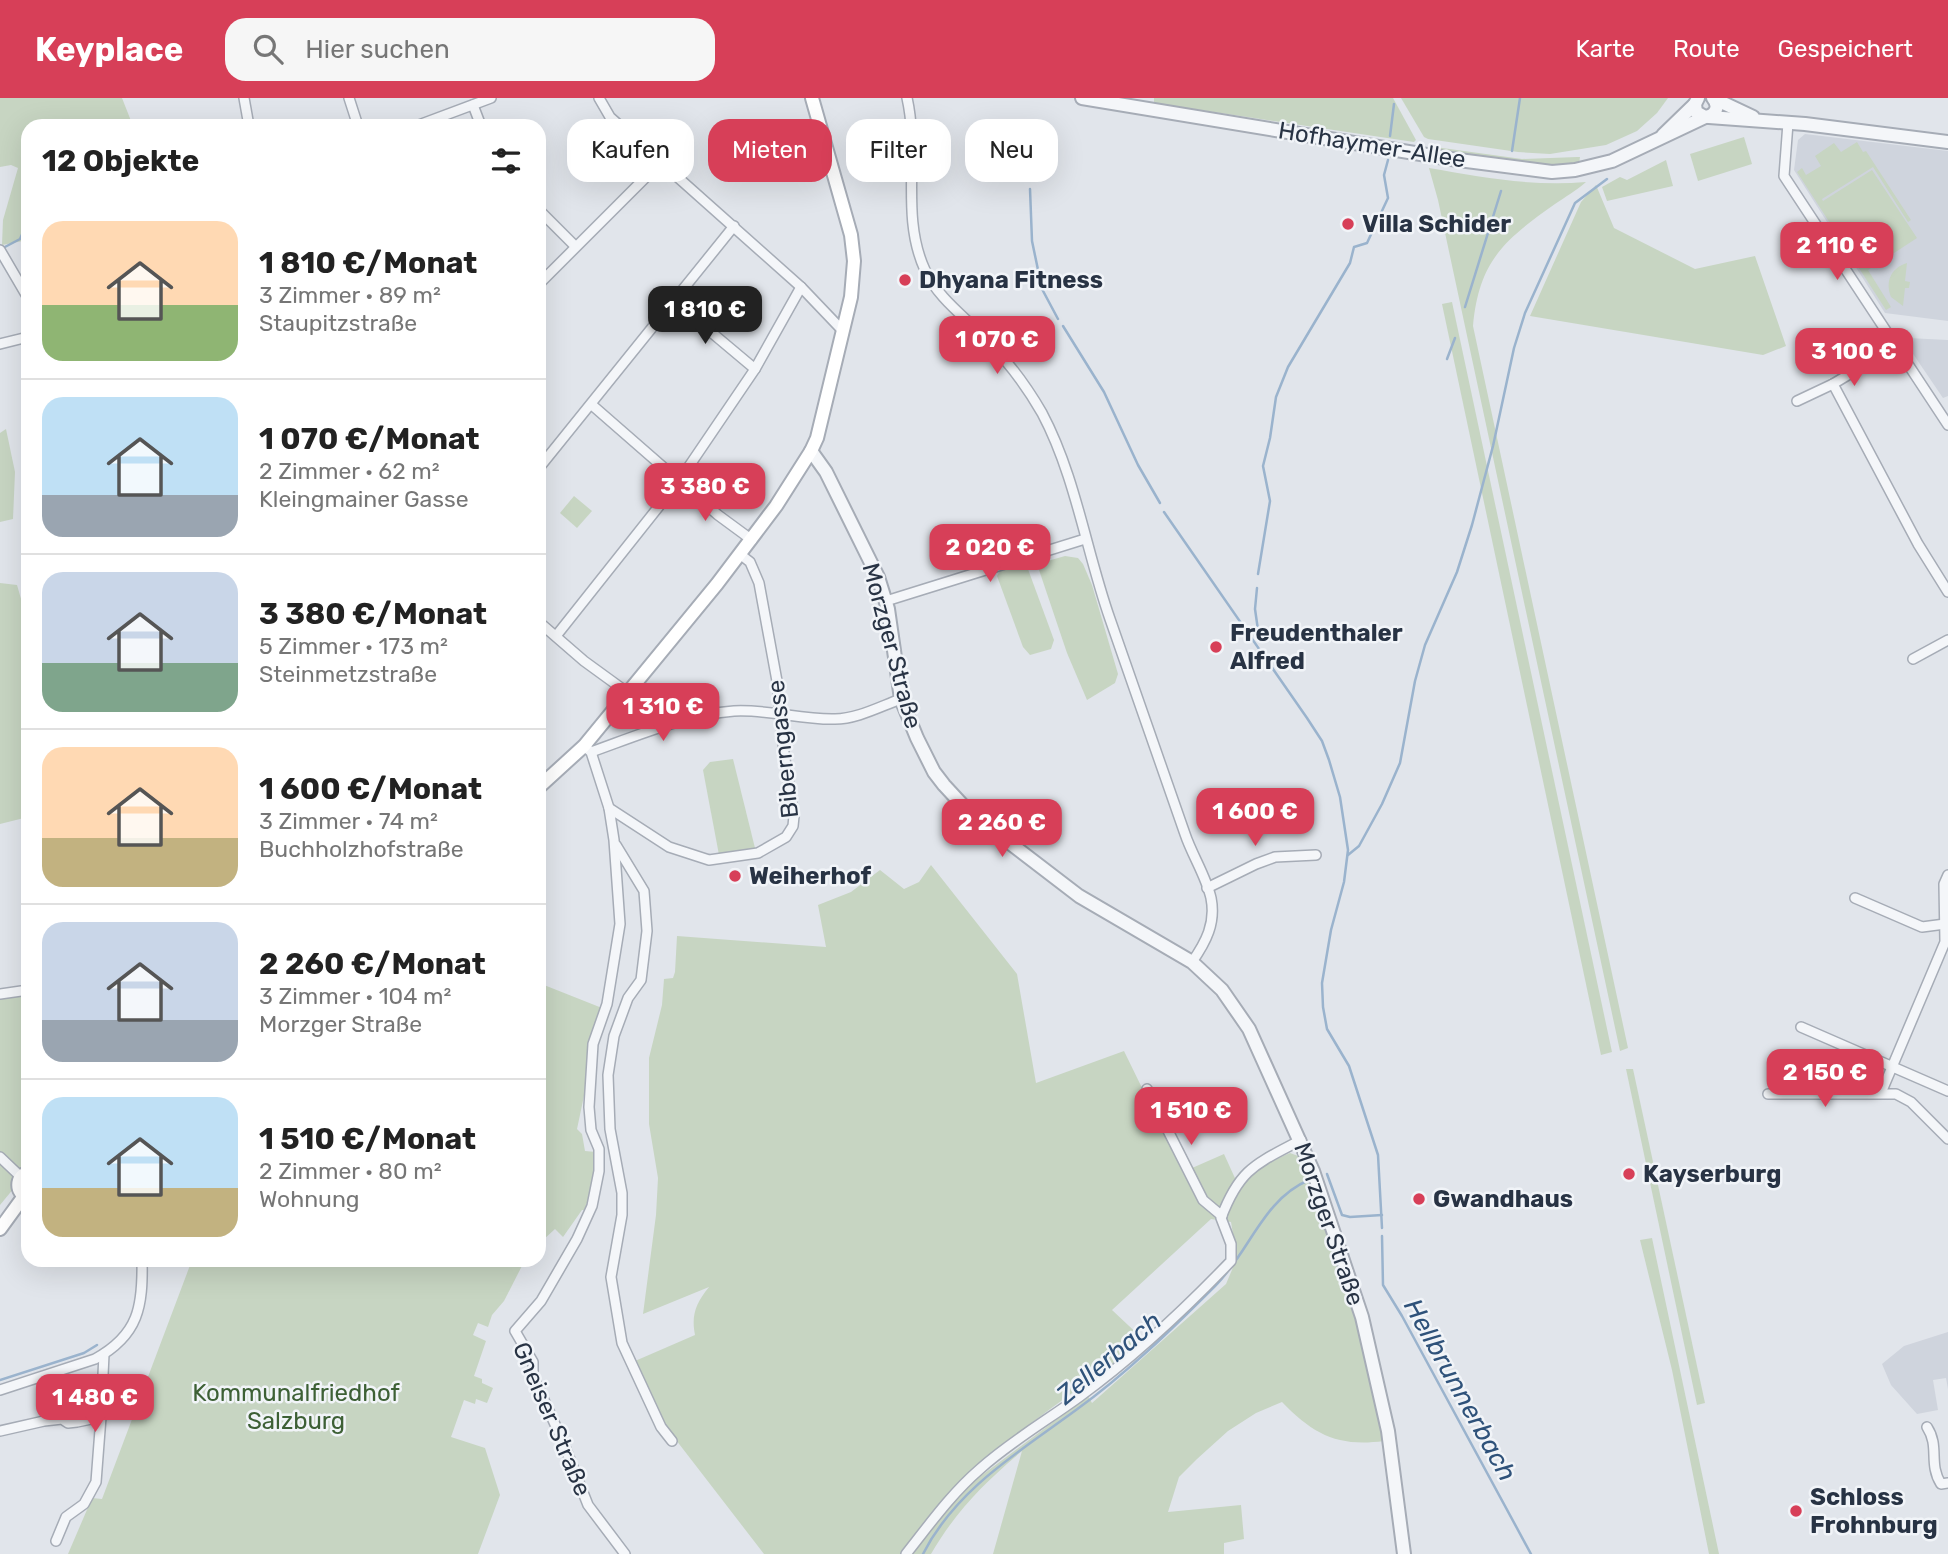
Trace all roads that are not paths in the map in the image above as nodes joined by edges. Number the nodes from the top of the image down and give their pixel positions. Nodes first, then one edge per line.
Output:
1 (244, 98) edge
2 (349, 98) edge
3 (491, 98) edge
4 (599, 98) edge
5 (812, 98) edge
6 (907, 98) edge
7 (1082, 98) edge
8 (1714, 99) edge
9 (1697, 101) edge
10 (473, 105) junction
11 (1707, 117) junction
12 (248, 119) edge
13 (356, 119) edge
14 (435, 119) edge
15 (478, 119) edge
16 (612, 119) edge
17 (1759, 120) junction
18 (1788, 123) junction
19 (1658, 140) junction
20 (1948, 142) edge
21 (641, 182) edge
22 (684, 182) edge
23 (546, 217) edge
24 (734, 226) junction
25 (575, 246) junction
26 (0, 250) edge
27 (546, 277) edge
28 (21, 286) edge
29 (801, 287) junction
30 (674, 301) junction
31 (843, 331) junction
32 (21, 339) edge
33 (0, 344) edge
34 (1896, 346) junction
35 (755, 369) junction
36 (1833, 384) junction
37 (1797, 401) dead end
38 (592, 405) junction
39 (1948, 425) edge
40 (811, 451) junction
41 (546, 460) edge
42 (679, 481) junction
43 (752, 540) junction
44 (1085, 540) junction
45 (741, 555) junction
46 (1948, 592) edge
47 (886, 601) junction
48 (546, 628) edge
49 (556, 636) junction
50 (1948, 640) edge
51 (1913, 659) dead end
52 (628, 693) junction
53 (901, 699) junction
54 (779, 713) junction
55 (587, 749) junction
56 (546, 781) edge
57 (609, 808) junction
58 (614, 840) junction
59 (1316, 855) dead end
60 (1948, 875) edge
61 (1207, 888) junction
62 (1855, 898) dead end
63 (1946, 902) edge
64 (1945, 924) junction
65 (1192, 962) junction
66 (21, 991) edge
67 (0, 994) edge
68 (1801, 1027) dead end
69 (1892, 1066) junction
70 (1146, 1089) dead end
71 (1948, 1091) edge
72 (1881, 1093) junction
73 (1768, 1094) dead end
74 (1948, 1139) edge
75 (1301, 1140) junction
76 (0, 1157) edge
77 (21, 1173) edge
78 (21, 1203) edge
79 (1222, 1216) junction
80 (0, 1229) edge
81 (142, 1267) edge
82 (104, 1354) junction
83 (0, 1390) edge
84 (101, 1417) junction
85 (1927, 1427) dead end
86 (0, 1431) edge
87 (672, 1441) dead end
88 (1948, 1483) edge
89 (56, 1541) dead end
90 (625, 1554) edge
91 (906, 1554) edge
92 (1404, 1554) edge

1 - 12 street
2 - 13 street
3 - 10 street
4 - 16 street
5 - 31 main road
6 - 44 street
7 - 19 street, Hofhaymer-Allee
8 - 11 street
8 - 17 street
9 - 11 street
9 - 19 street, Hofhaymer-Allee
10 - 14 street
10 - 15 street
11 - 17 street
11 - 19 street, Hofhaymer-Allee
17 - 18 street
18 - 20 street
18 - 34 street
21 - 25 street
22 - 24 street
23 - 25 street
24 - 29 street
24 - 30 street
25 - 27 street
26 - 28 street
29 - 31 street
29 - 35 street
30 - 35 street
30 - 38 street
31 - 40 main road
32 - 33 street
34 - 36 street
34 - 39 street
35 - 42 street
36 - 37 street
36 - 46 street
38 - 41 street
38 - 42 street
40 - 43 main road
40 - 47 street, Morzger Straße
42 - 43 street
42 - 49 street
43 - 45 main road
44 - 47 street
44 - 61 street
45 - 52 main road
45 - 54 street, Biberngasse
47 - 53 street, Morzger Straße
48 - 49 street
49 - 52 street
50 - 51 street
52 - 55 main road
53 - 54 street
53 - 65 street, Morzger Straße
54 - 55 street
54 - 57 street, Biberngasse
55 - 56 main road
55 - 57 street, Gneiser Straße
57 - 58 street, Gneiser Straße
58 - 87 street, Gneiser Straße
58 - 90 street, Gneiser Straße
59 - 61 street
60 - 63 street
61 - 65 street
62 - 64 street
63 - 64 street
64 - 69 street
65 - 75 street, Morzger Straße
66 - 67 street
68 - 69 street
69 - 71 street
69 - 72 street
70 - 79 street
72 - 73 street
72 - 74 street
75 - 79 street
75 - 92 street, Morzger Straße
76 - 77 street
78 - 80 main road
79 - 91 street
81 - 82 street
82 - 83 street
82 - 84 street
84 - 86 street
84 - 89 street
85 - 88 street

